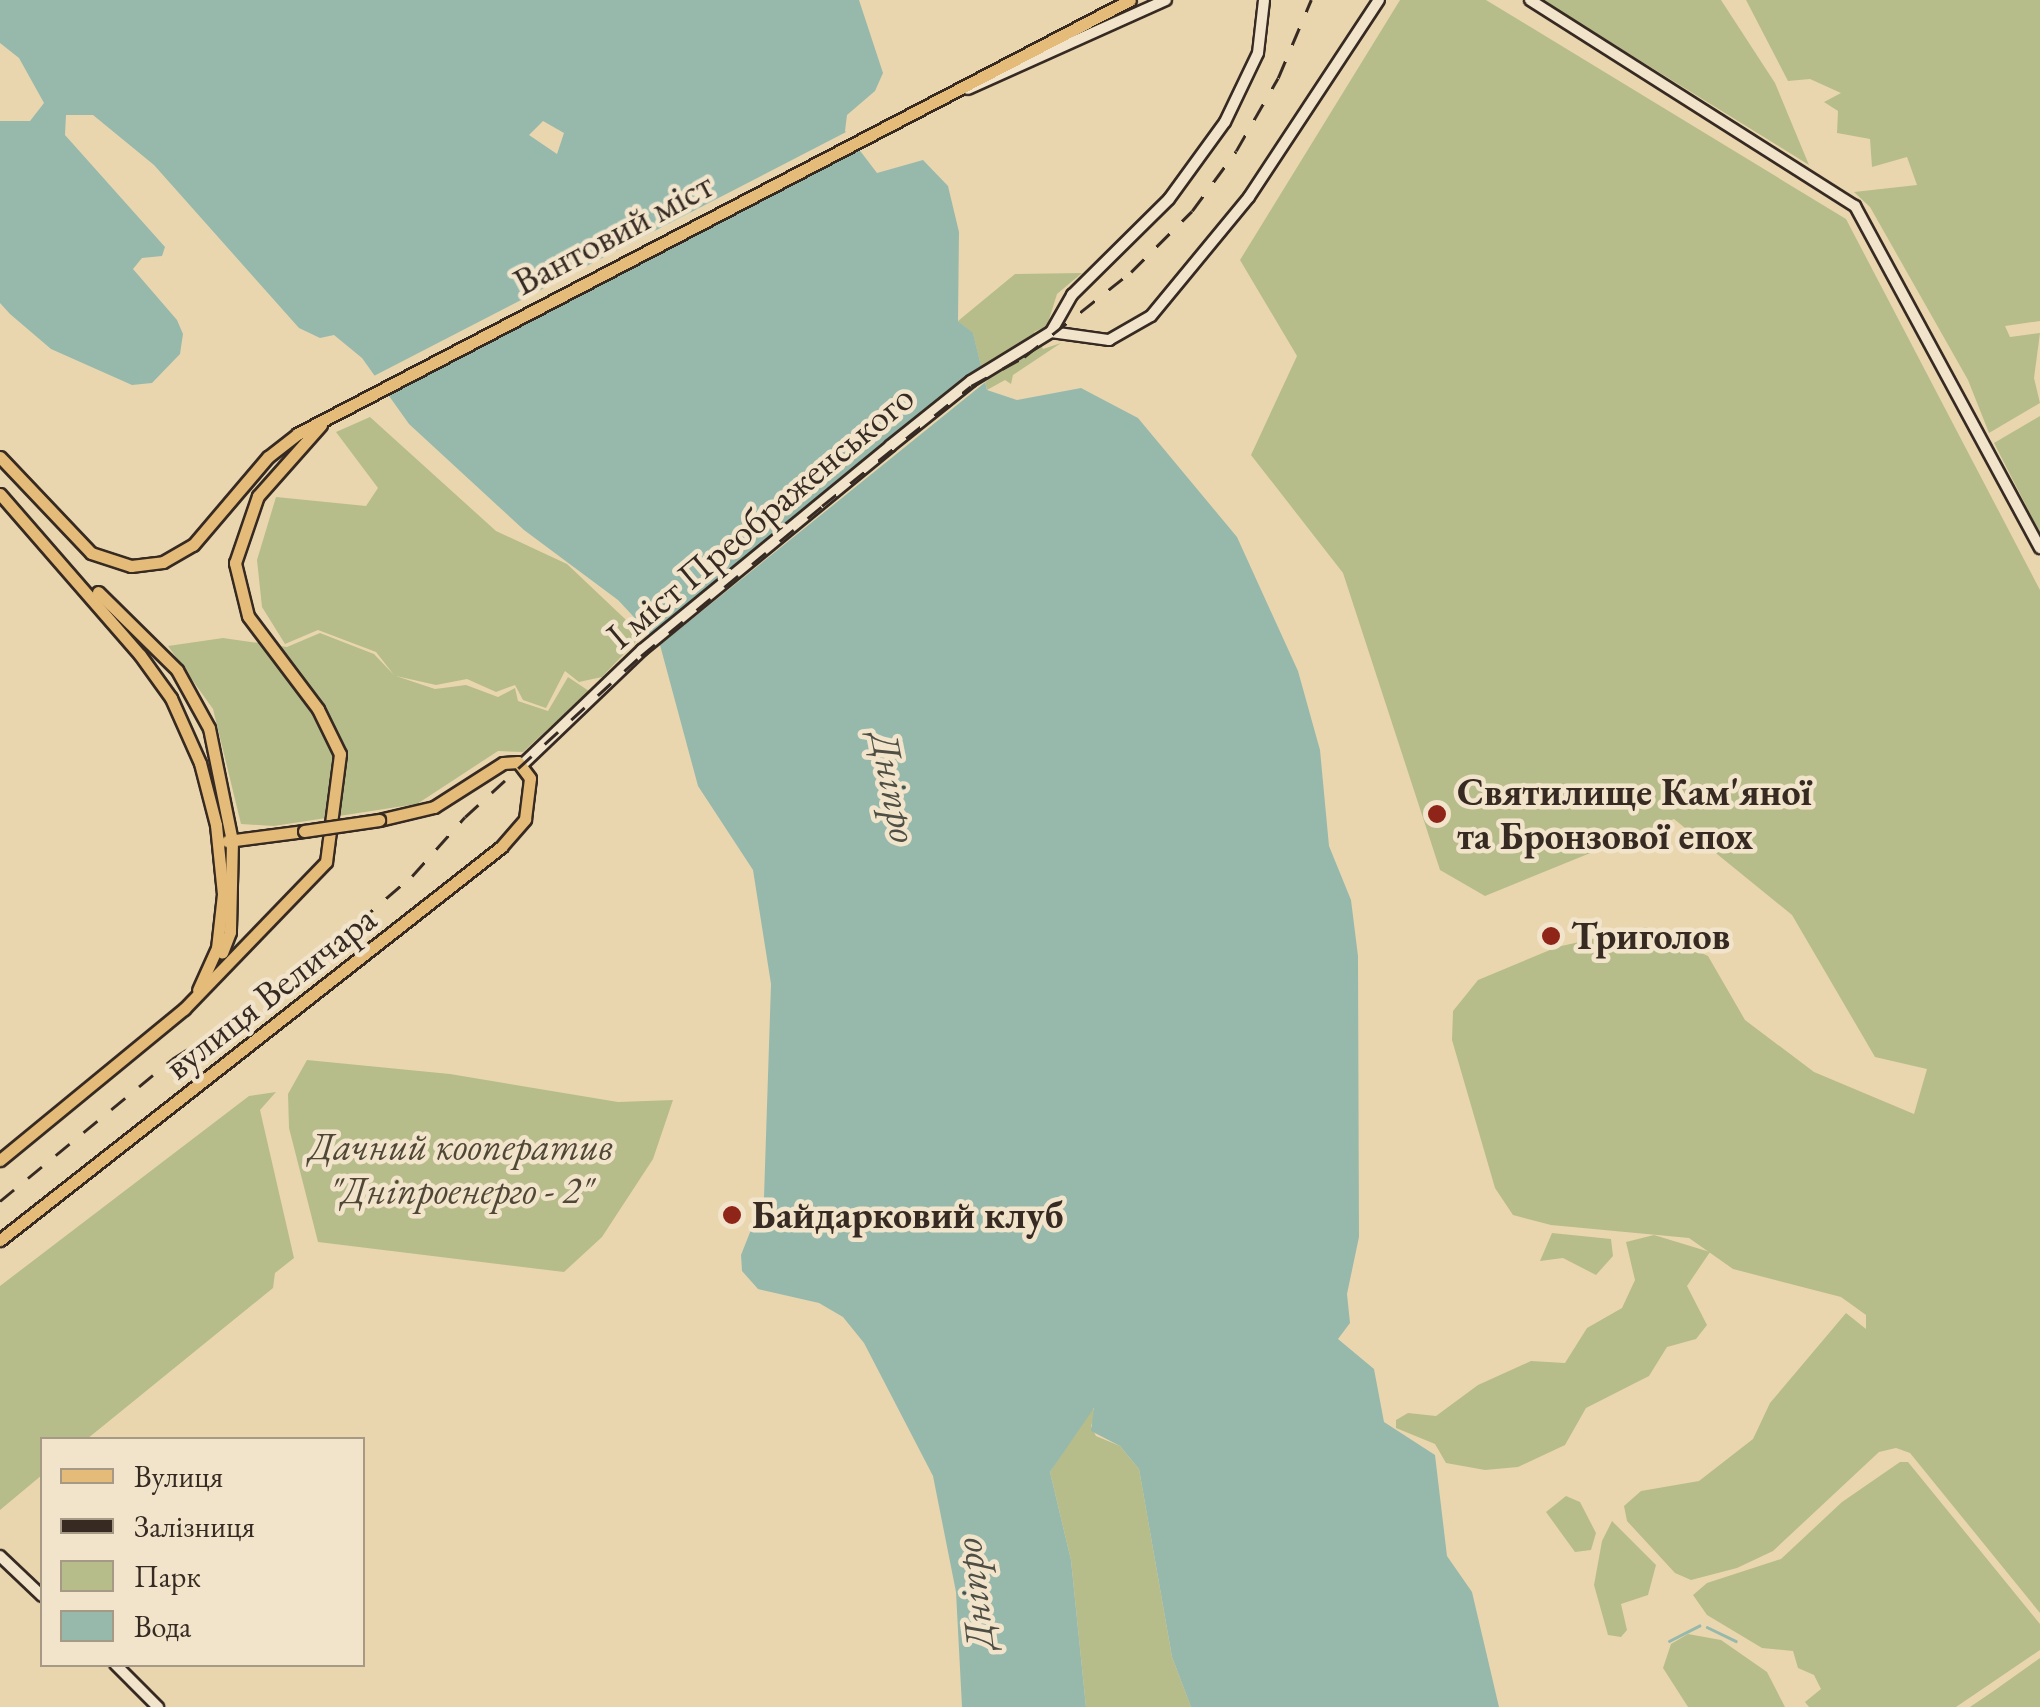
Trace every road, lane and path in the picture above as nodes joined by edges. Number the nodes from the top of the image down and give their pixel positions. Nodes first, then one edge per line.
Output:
1 (1130, 0) edge
2 (1264, 0) edge
3 (1378, 0) edge
4 (1530, 0) edge
5 (1164, 1) edge
6 (920, 106) junction
7 (1054, 333) junction
8 (333, 413) junction
9 (0, 457) edge
10 (0, 484) edge
11 (0, 494) edge
12 (2040, 548) edge
13 (525, 762) junction
14 (218, 838) junction
15 (232, 841) junction
16 (201, 985) junction
17 (184, 1009) junction
18 (0, 1160) edge
19 (0, 1240) edge
20 (0, 1556) edge
21 (40, 1594) edge
22 (118, 1667) edge
23 (158, 1707) edge

1 - 6 main road, Вантовий міст
2 - 7 main road
3 - 7 main road
4 - 12 main road
5 - 6 main road
6 - 8 main road, Вантовий міст
7 - 13 main road, I міст Преображенського
8 - 9 main road
8 - 17 main road
10 - 15 main road
11 - 14 main road
13 - 15 main road, bridge
13 - 19 main road, вулиця Величара
14 - 15 main road
14 - 16 main road
15 - 16 main road
16 - 17 main road
17 - 18 main road, вулиця Величара
20 - 21 main road
22 - 23 main road

